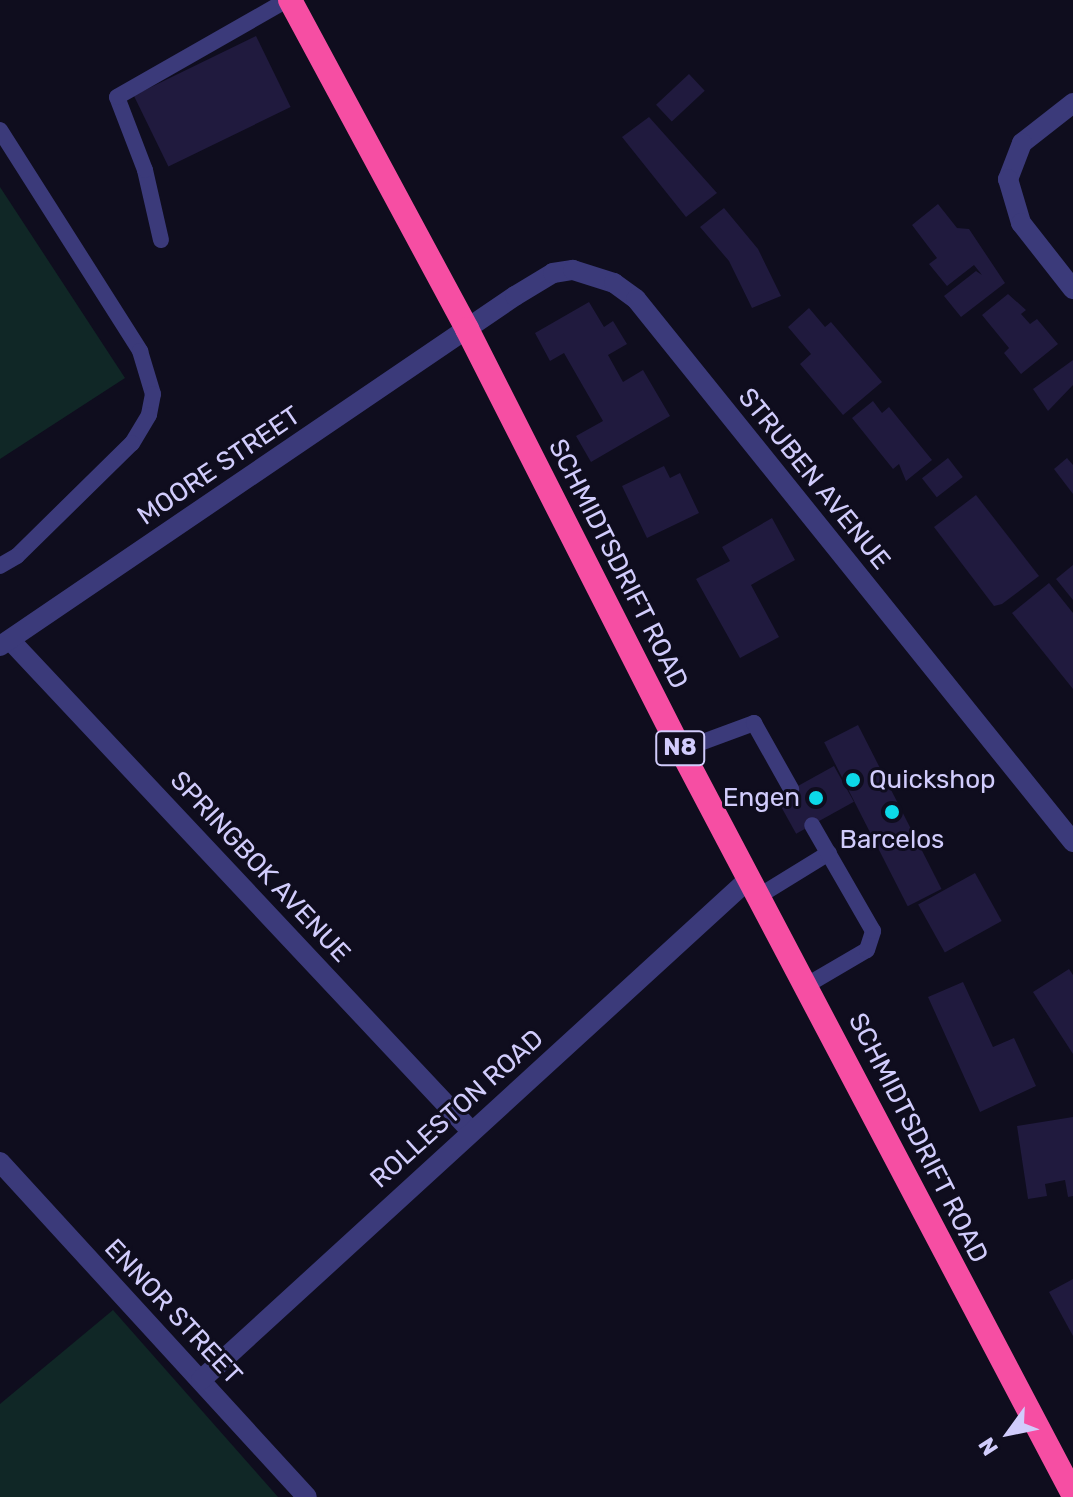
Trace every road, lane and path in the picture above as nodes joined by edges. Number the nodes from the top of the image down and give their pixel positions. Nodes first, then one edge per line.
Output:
1 (288, 0) edge
2 (1073, 103) edge
3 (0, 130) edge
4 (161, 240) dead end
5 (1073, 289) edge
6 (467, 329) junction
7 (0, 566) edge
8 (5, 643) edge
9 (681, 750) junction
10 (791, 789) dead end
11 (812, 825) dead end
12 (1073, 842) edge
13 (829, 853) junction
14 (754, 887) junction
15 (807, 985) junction
16 (471, 1131) junction
17 (0, 1162) edge
18 (201, 1380) junction
19 (1073, 1494) edge
20 (307, 1497) edge

1 - 4 lane
1 - 6 highway, SCHMIDTSDRIFT ROAD / N8
2 - 5 street
3 - 7 lane
6 - 8 street, MOORE STREET
6 - 9 highway, SCHMIDTSDRIFT ROAD / N8
6 - 12 street, STRUBEN AVENUE
8 - 16 street, SPRINGBOK AVENUE
9 - 10 lane
9 - 14 highway, SCHMIDTSDRIFT ROAD / N8
11 - 13 lane
13 - 14 lane
13 - 15 lane
14 - 15 highway, SCHMIDTSDRIFT ROAD / N8
14 - 16 street, ROLLESTON ROAD
15 - 19 highway, SCHMIDTSDRIFT ROAD / N8
16 - 18 street, ROLLESTON ROAD
17 - 18 street, ENNOR STREET
18 - 20 street, ENNOR STREET

